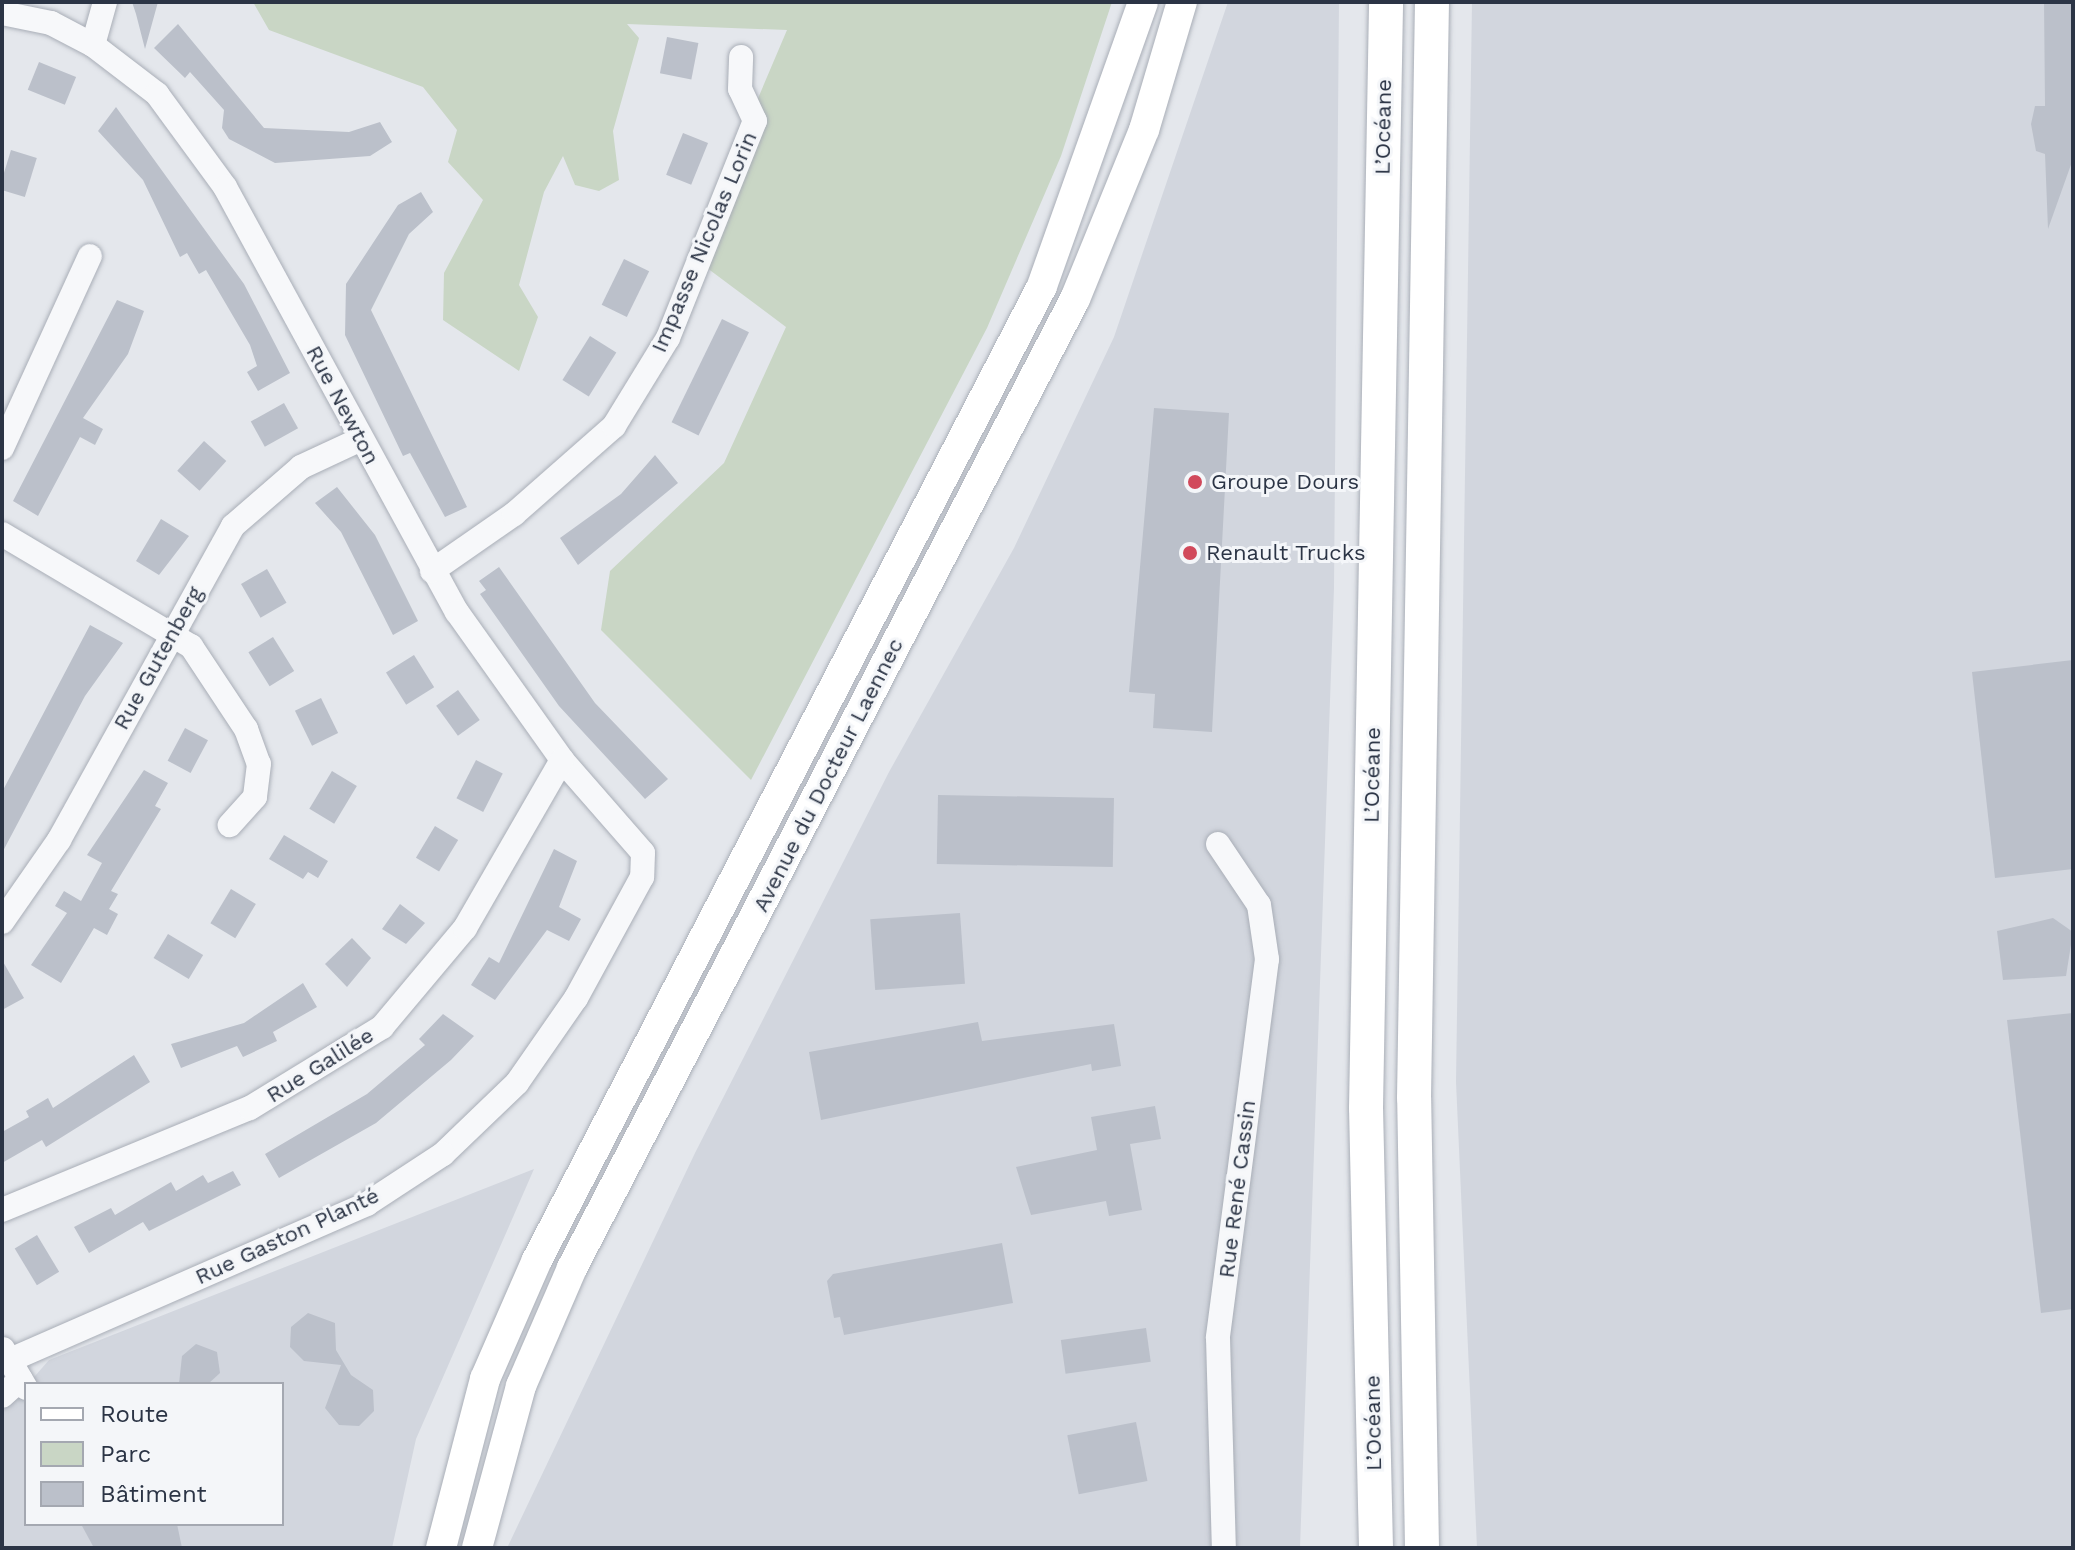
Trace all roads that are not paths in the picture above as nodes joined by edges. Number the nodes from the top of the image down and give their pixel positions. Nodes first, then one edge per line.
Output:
1 (105, 2) edge
2 (1143, 2) edge
3 (1182, 2) edge
4 (1386, 2) edge
5 (1432, 2) edge
6 (2, 13) edge
7 (93, 45) junction
8 (741, 57) dead end
9 (90, 256) dead end
10 (361, 439) junction
11 (2, 448) edge
12 (2, 534) edge
13 (432, 571) junction
14 (171, 633) junction
15 (562, 760) junction
16 (230, 825) dead end
17 (1218, 844) dead end
18 (643, 853) joint
19 (2, 922) edge
20 (2, 1210) edge
21 (15, 1368) edge
22 (2, 1396) edge
23 (441, 1548) edge
24 (477, 1548) edge
25 (1224, 1548) edge
26 (1376, 1548) edge
27 (1422, 1548) edge

1 - 7 street
2 - 23 main road, Avenue du Docteur Laennec
3 - 24 main road, Avenue du Docteur Laennec
4 - 26 highway, L’Océane
5 - 27 highway
6 - 7 street, Rue Newton
7 - 10 street, Rue Newton
8 - 13 street, Impasse Nicolas Lorin
9 - 11 street
10 - 13 street, Rue Newton
10 - 14 street, Rue Gutenberg
12 - 14 street
13 - 15 street, Rue Newton
14 - 16 street
14 - 19 street, Rue Gutenberg
15 - 18 street, Rue Newton
15 - 20 street, Rue Galilée
17 - 25 street, Rue René Cassin
18 - 21 street, Rue Gaston Planté
21 - 22 street, Rue Gaston Planté

